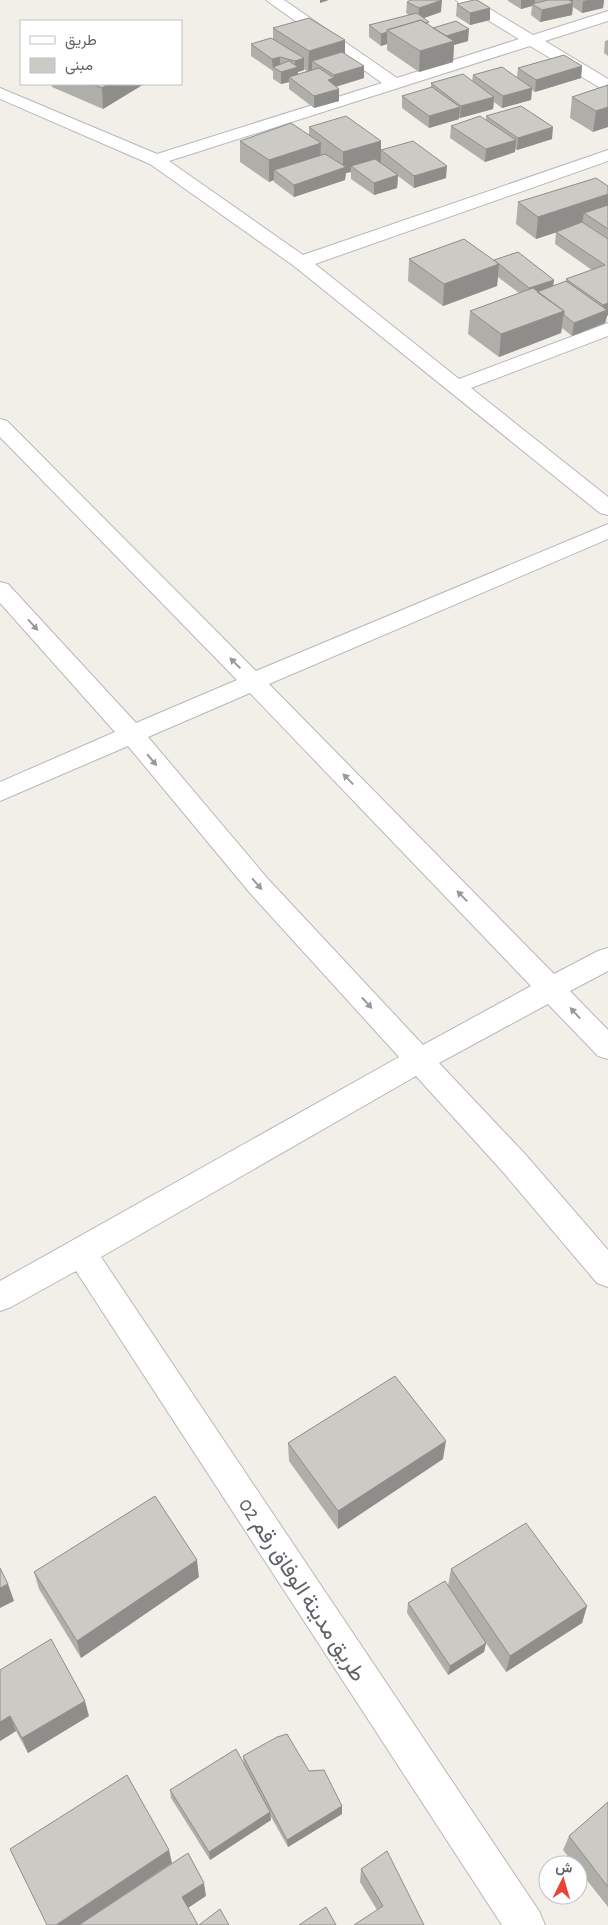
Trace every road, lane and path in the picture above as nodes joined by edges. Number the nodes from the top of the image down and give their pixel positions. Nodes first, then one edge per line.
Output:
1 (274, 0) edge
2 (464, 0) edge
3 (608, 16) edge
4 (532, 40) junction
5 (395, 84) junction
6 (608, 86) edge
7 (0, 93) edge
8 (608, 155) edge
9 (156, 160) junction
10 (301, 262) junction
11 (608, 329) edge
12 (456, 387) junction
13 (0, 426) edge
14 (608, 508) edge
15 (608, 531) edge
16 (0, 589) edge
17 (253, 682) junction
18 (132, 735) junction
19 (0, 792) edge
20 (608, 958) edge
21 (552, 988) junction
22 (608, 1048) edge
23 (420, 1060) junction
24 (81, 1253) junction
25 (608, 1273) edge
26 (0, 1297) edge
27 (525, 1925) edge

1 - 5 street
2 - 4 street
3 - 4 street
4 - 5 street
4 - 6 street
5 - 9 street
7 - 9 street
8 - 10 street
9 - 10 street
10 - 12 street
11 - 12 street
12 - 14 street
17 -> 13 street
15 - 17 street
16 -> 18 street
17 - 18 street
21 -> 17 street
18 - 19 street
18 -> 23 street
20 - 21 street
22 -> 21 street
21 - 23 street
23 - 24 street
23 - 25 street
24 - 26 street
24 - 27 street, طريق مدينة الوفاق رقم 02

